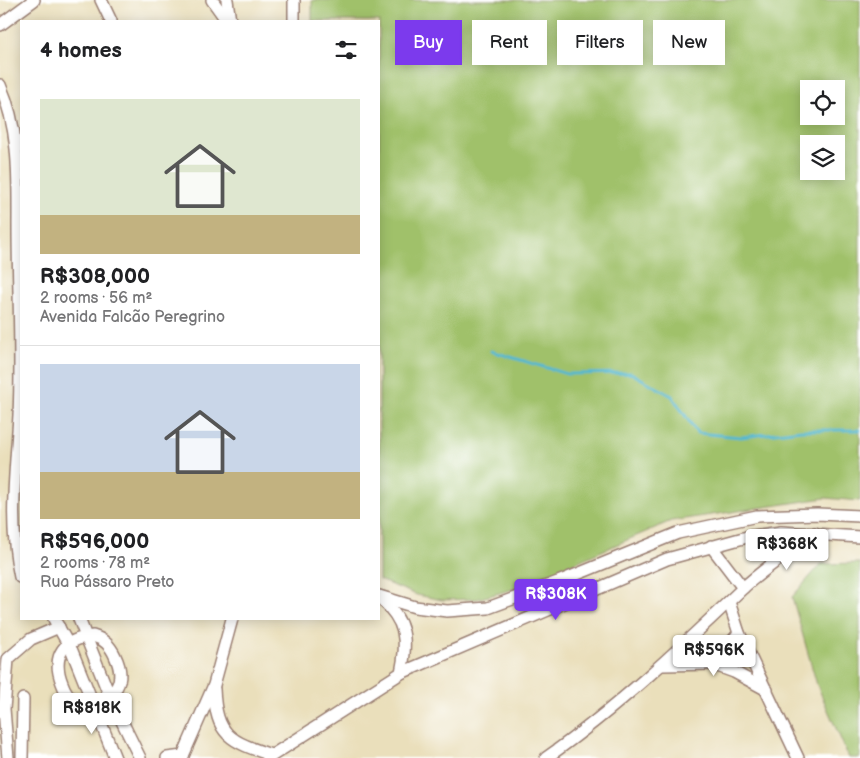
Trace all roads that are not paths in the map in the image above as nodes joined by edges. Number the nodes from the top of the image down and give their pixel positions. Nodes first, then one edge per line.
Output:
1 (34, 0) edge
2 (101, 0) edge
3 (212, 0) edge
4 (227, 0) edge
5 (294, 0) edge
6 (111, 20) edge
7 (228, 20) edge
8 (229, 20) edge
9 (294, 20) edge
10 (0, 25) edge
11 (0, 85) edge
12 (860, 516) edge
13 (14, 520) junction
14 (20, 533) edge
15 (815, 533) junction
16 (860, 537) edge
17 (711, 546) junction
18 (20, 573) edge
19 (743, 588) junction
20 (380, 597) edge
21 (380, 598) edge
22 (730, 602) junction
23 (79, 620) edge
24 (232, 620) edge
25 (57, 623) edge
26 (739, 633) junction
27 (86, 637) junction
28 (68, 644) junction
29 (93, 653) junction
30 (75, 659) junction
31 (712, 664) junction
32 (663, 665) junction
33 (401, 673) junction
34 (214, 685) junction
35 (767, 690) junction
36 (110, 697) junction
37 (23, 699) dead end
38 (92, 703) junction
39 (2, 709) edge
40 (182, 757) edge
41 (270, 757) edge
42 (8, 758) edge
43 (22, 758) edge
44 (115, 758) edge
45 (140, 758) edge
46 (166, 758) edge
47 (546, 758) edge
48 (798, 758) edge

1 - 10 street
2 - 6 street
3 - 7 street
4 - 8 street
5 - 9 street
11 - 13 street
12 - 20 street
13 - 14 street
13 - 18 street
15 - 16 street
15 - 17 street
15 - 19 street
17 - 19 street
17 - 33 street
19 - 22 street
21 - 33 street
22 - 26 street
22 - 32 street
23 - 27 street
24 - 34 street
25 - 28 street
25 - 39 street
26 - 31 street
26 - 35 street
27 - 28 street
27 - 29 street
27 - 36 street
28 - 30 street
28 - 38 street
29 - 30 street
29 - 36 street
30 - 38 street
31 - 32 street
31 - 35 street
32 - 47 street
33 - 41 street
34 - 40 street
34 - 41 street
35 - 48 street
36 - 38 street
36 - 45 street
37 - 43 street
38 - 44 street
39 - 42 street
40 - 46 street

